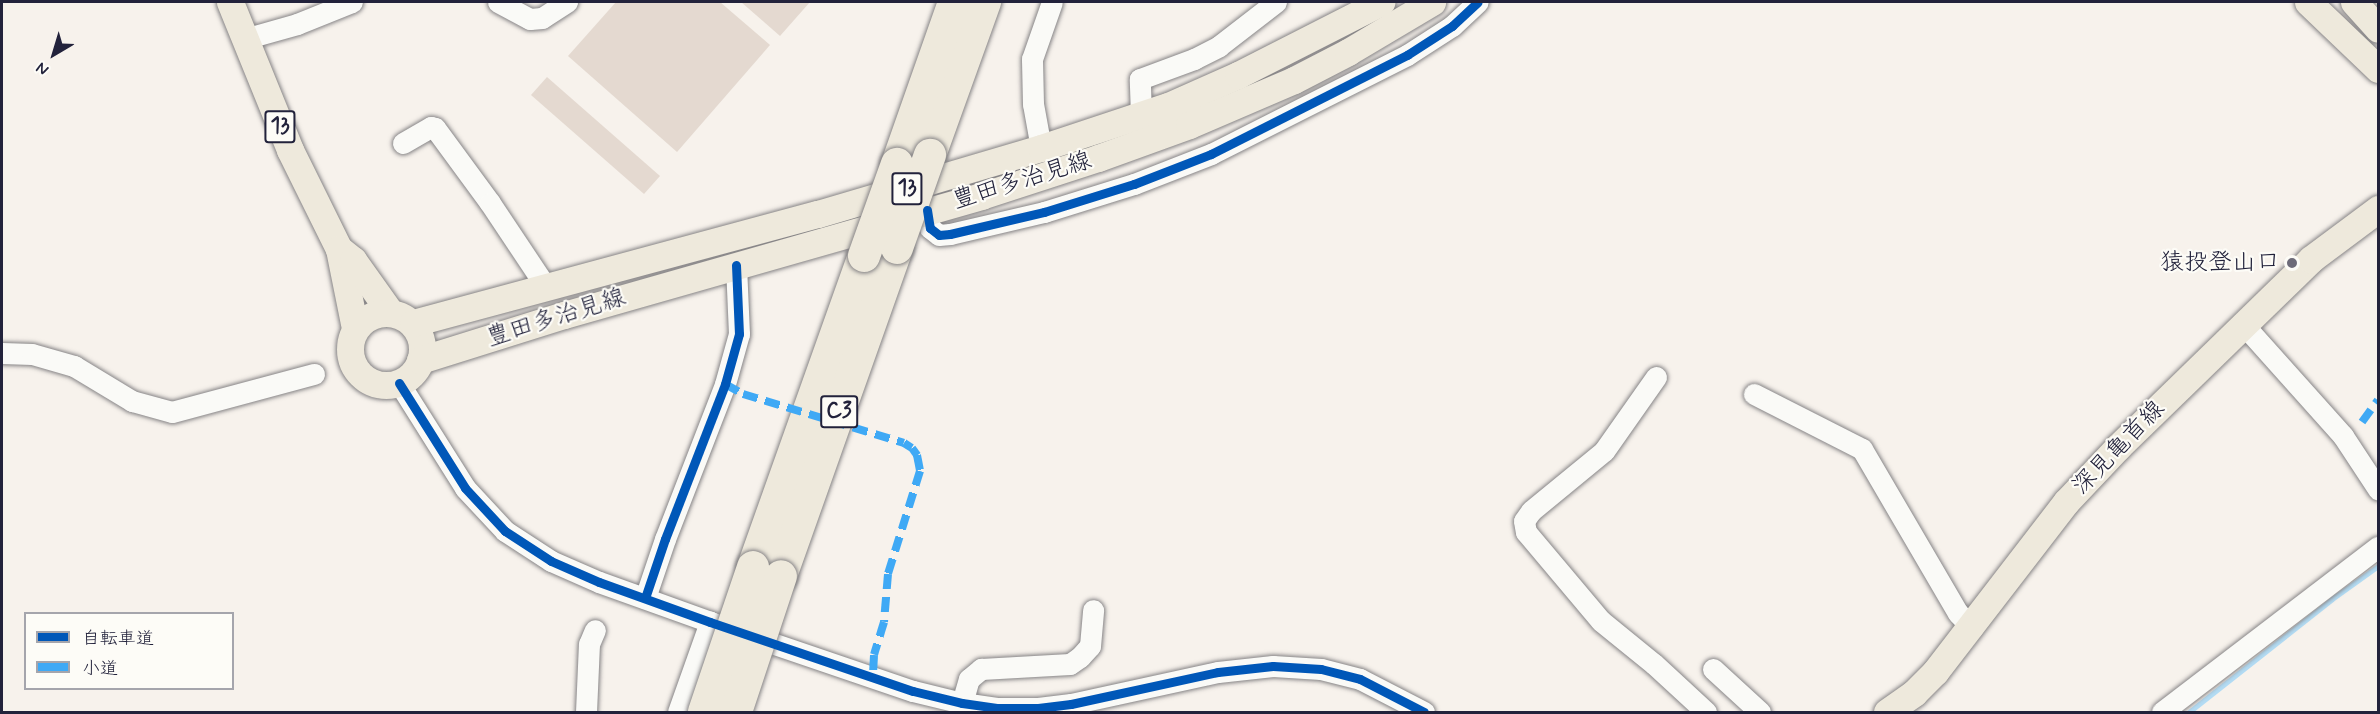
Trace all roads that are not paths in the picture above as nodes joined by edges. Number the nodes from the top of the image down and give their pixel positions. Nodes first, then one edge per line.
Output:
1 (230, 2) edge
2 (352, 2) edge
3 (498, 2) edge
4 (567, 2) edge
5 (937, 2) edge
6 (954, 2) edge
7 (985, 2) edge
8 (1052, 2) edge
9 (1276, 2) edge
10 (1381, 2) edge
11 (1432, 2) edge
12 (1478, 2) edge
13 (2308, 2) edge
14 (2324, 2) edge
15 (2354, 2) edge
16 (2363, 2) edge
17 (2379, 20) edge
18 (2379, 29) edge
19 (244, 39) junction
20 (2379, 61) edge
21 (2379, 69) edge
22 (1141, 115) junction
23 (403, 143) dead end
24 (1041, 148) junction
25 (891, 164) junction
26 (2379, 209) edge
27 (927, 210) junction
28 (339, 249) junction
29 (736, 266) junction
30 (546, 287) junction
31 (401, 318) junction
32 (2242, 323) junction
33 (356, 328) junction
34 (2, 353) edge
35 (420, 360) junction
36 (314, 374) dead end
37 (1656, 377) dead end
38 (399, 383) junction
39 (1754, 394) dead end
40 (2379, 489) edge
41 (2379, 547) edge
42 (767, 572) junction
43 (645, 598) junction
44 (1093, 610) dead end
45 (710, 622) junction
46 (1971, 628) junction
47 (595, 630) dead end
48 (1713, 669) dead end
49 (962, 703) junction
50 (1109, 704) edge
51 (586, 712) edge
52 (678, 712) edge
53 (704, 712) edge
54 (736, 712) edge
55 (1424, 712) edge
56 (1707, 712) edge
57 (1760, 712) edge
58 (1887, 712) edge
59 (2162, 712) edge

1 - 19 main road, 13
2 - 19 street
3 - 4 street
5 - 25 highway
6 - 25 highway, C3
7 - 42 highway, C3, bridge
8 - 24 street
9 - 22 street
10 - 22 main road, 豊田多治見線 / 13
11 - 27 main road, 豊田多治見線 / 13
12 - 27 street
13 - 21 main road
14 - 20 main road
15 - 18 main road
16 - 17 main road
19 - 28 main road, 13
22 - 24 main road, 豊田多治見線 / 13
23 - 30 street
24 - 30 main road, 豊田多治見線 / 13
25 - 42 highway, C3, bridge
26 - 32 main road, 深見亀首線
27 - 29 main road, 豊田多治見線 / 13
28 - 31 main road, 13
28 - 33 main road, 13
29 - 35 main road, 豊田多治見線 / 13
29 - 43 street
30 - 31 main road, 豊田多治見線 / 13
31 - 33 main road, 豊田多治見線 / 13
31 - 35 main road, 13
32 - 40 street
32 - 46 main road, 深見亀首線
33 - 38 main road, 13
34 - 36 street
35 - 38 main road
37 - 56 street
38 - 43 street
39 - 46 street
41 - 59 street
42 - 53 highway, C3, bridge
42 - 54 highway, C3, bridge
43 - 45 street
44 - 49 street
45 - 49 street
45 - 52 street
46 - 58 main road, 深見亀首線
47 - 51 street
48 - 57 street
49 - 50 street
50 - 55 street

